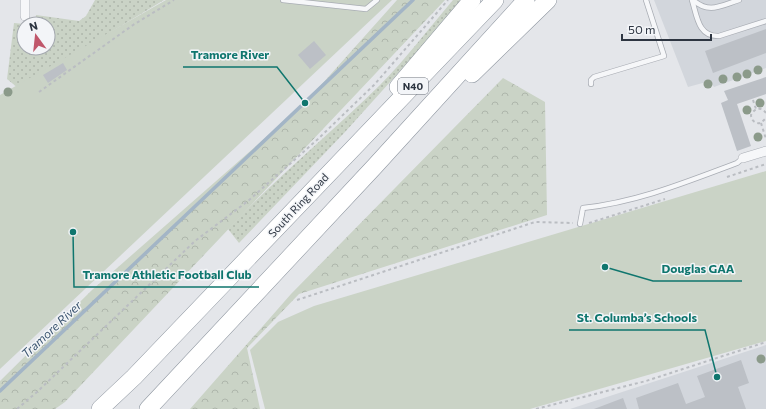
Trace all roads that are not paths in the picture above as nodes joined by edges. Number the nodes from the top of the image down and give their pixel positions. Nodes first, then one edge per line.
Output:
1 (26, 0) edge
2 (283, 0) edge
3 (377, 0) edge
4 (472, 0) edge
5 (495, 0) edge
6 (526, 0) edge
7 (548, 0) edge
8 (646, 0) edge
9 (692, 0) edge
10 (738, 0) edge
11 (25, 16) dead end
12 (766, 21) edge
13 (590, 84) dead end
14 (766, 151) edge
15 (743, 158) joint
16 (375, 166) junction
17 (330, 171) junction
18 (580, 224) road end
19 (100, 409) edge
20 (148, 409) edge

1 - 11 street
2 - 3 lane
4 - 17 highway
5 - 17 highway, South Ring Road / N40
6 - 16 highway, N40
7 - 16 highway
8 - 13 lane
9 - 10 lane
9 - 12 lane
14 - 15 street
15 - 18 lane
16 - 20 highway, N40
17 - 19 highway, South Ring Road / N40

